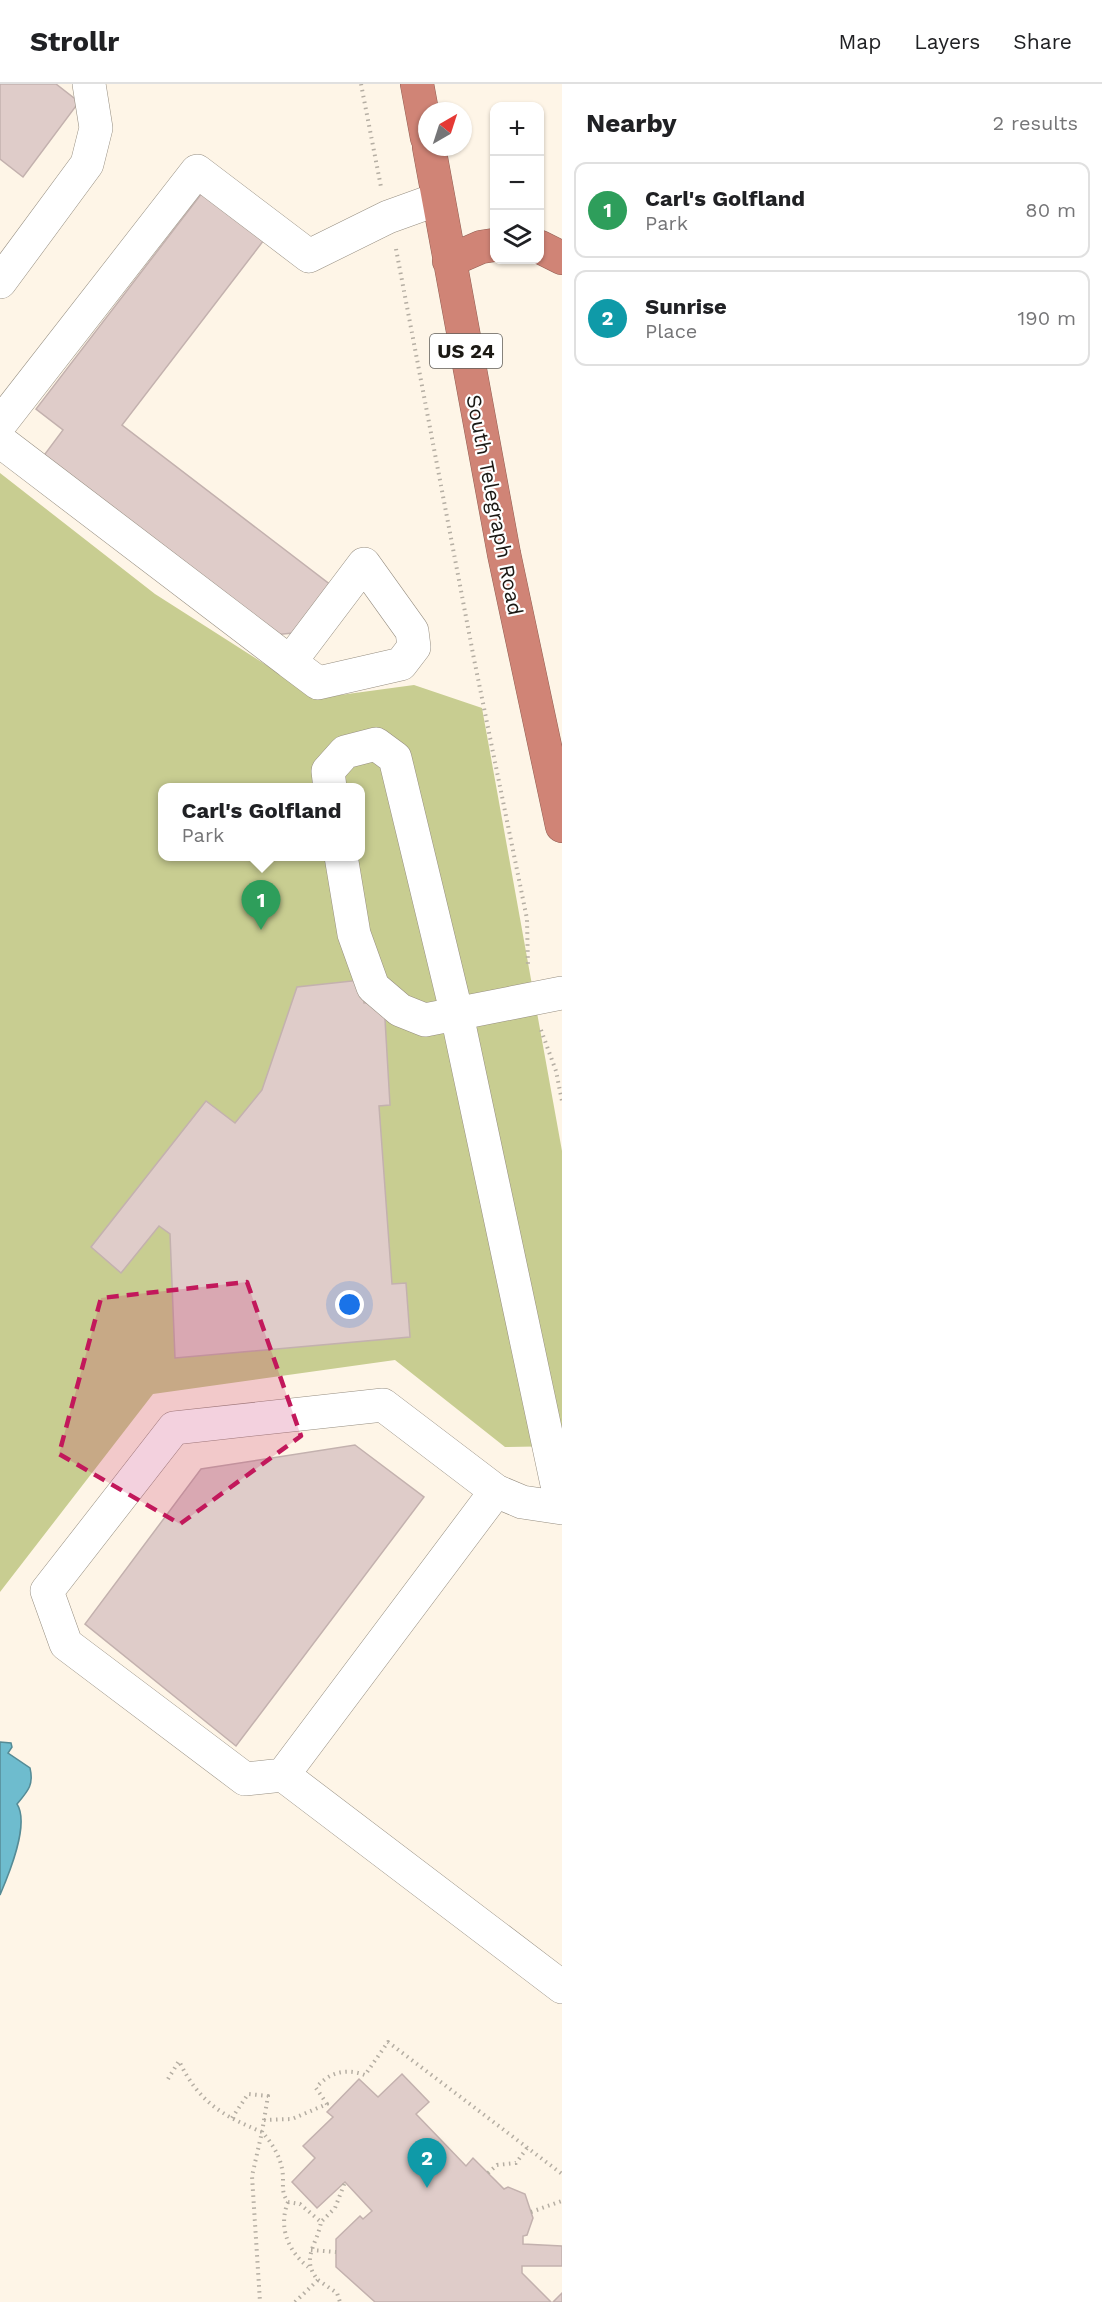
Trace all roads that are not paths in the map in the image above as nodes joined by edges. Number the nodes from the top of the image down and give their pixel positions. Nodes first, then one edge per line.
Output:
1 (90, 84) edge
2 (417, 84) edge
3 (420, 102) edge
4 (431, 156) edge
5 (438, 199) junction
6 (490, 246) edge
7 (544, 249) edge
8 (562, 258) edge
9 (449, 261) junction
10 (0, 282) edge
11 (0, 424) edge
12 (0, 441) edge
13 (290, 662) dead end
14 (329, 783) edge
15 (562, 826) edge
16 (342, 861) edge
17 (562, 993) edge
18 (457, 1015) junction
19 (496, 1491) junction
20 (283, 1775) junction
21 (562, 1987) edge

1 - 10 street
2 - 3 highway
4 - 5 highway, South Telegraph Road / US 24
5 - 9 highway, South Telegraph Road / US 24
5 - 11 street
6 - 9 highway
7 - 8 highway
9 - 15 highway, South Telegraph Road / US 24
12 - 13 street
14 - 18 street
16 - 18 street
17 - 18 street
18 - 19 street
19 - 20 street
19 - 20 street
20 - 21 street

